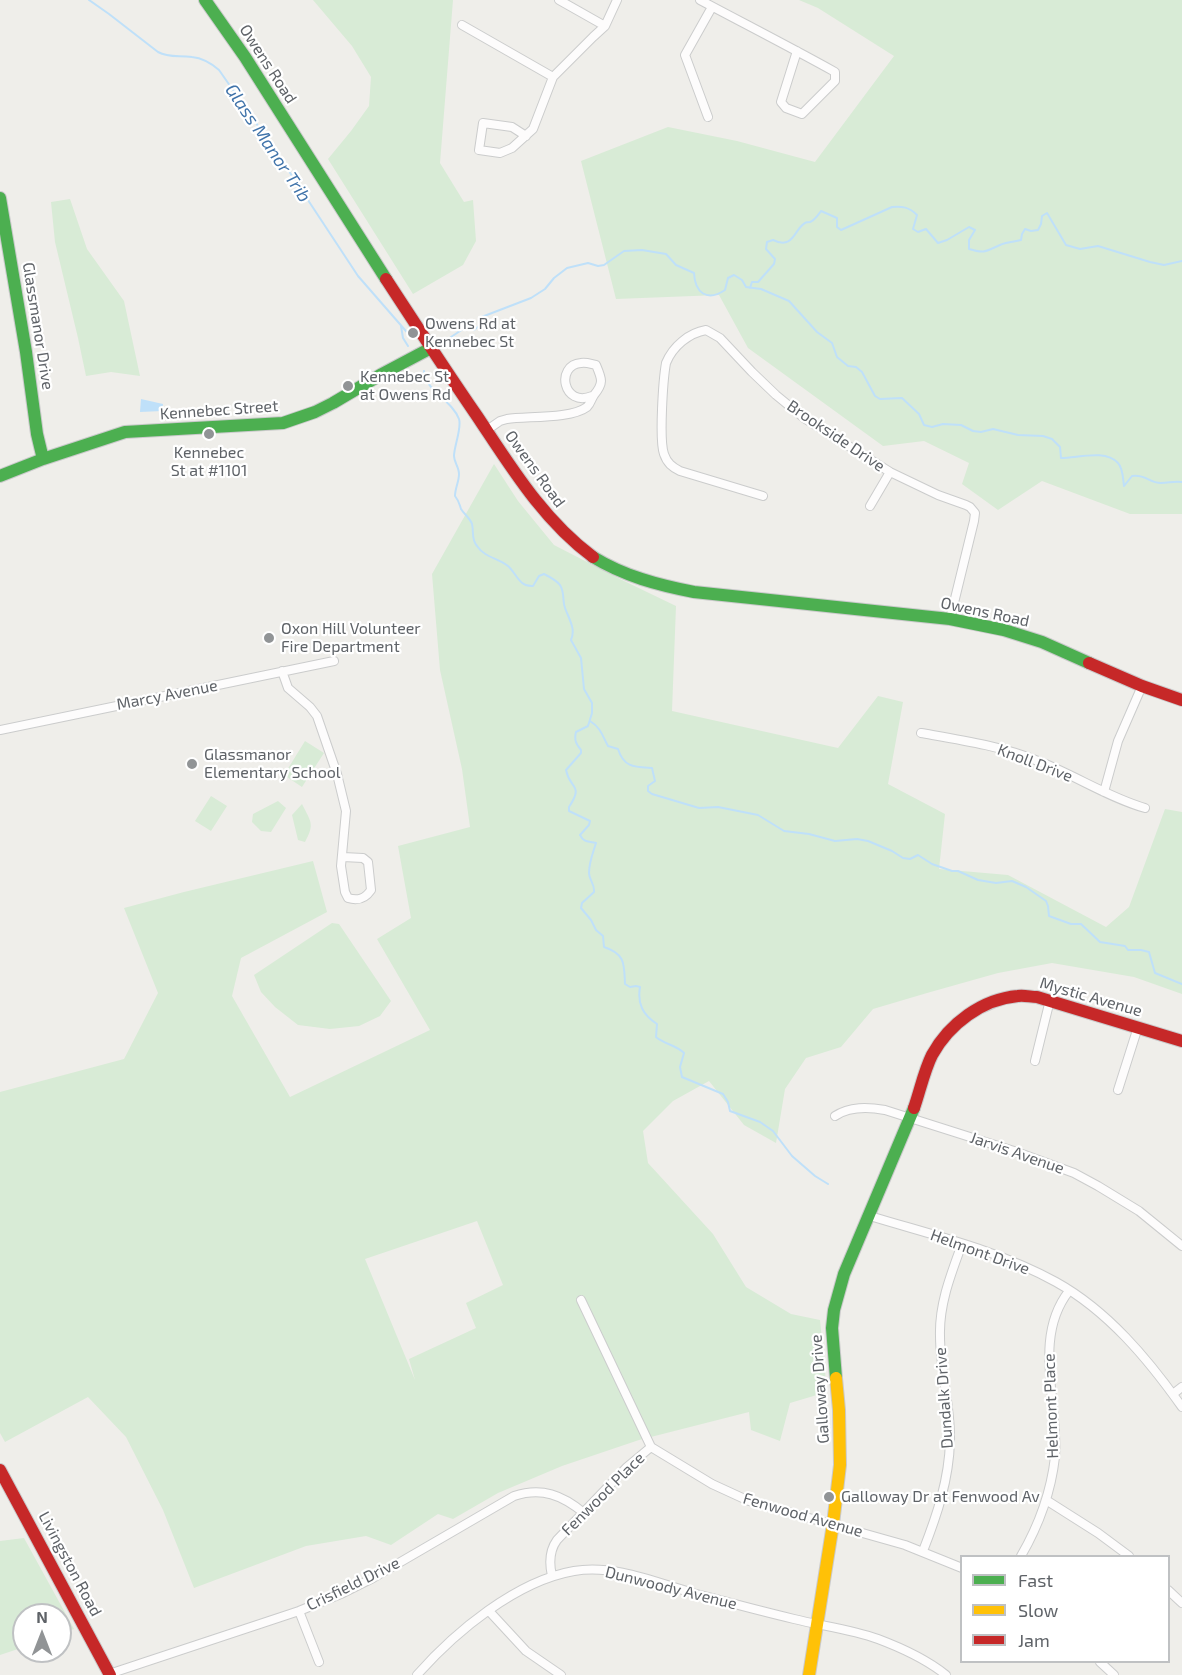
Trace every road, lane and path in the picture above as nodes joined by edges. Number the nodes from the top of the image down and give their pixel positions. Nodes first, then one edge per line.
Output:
1 (205, 0) edge
2 (559, 0) edge
3 (617, 0) edge
4 (700, 0) edge
5 (712, 7) junction
6 (462, 25) dead end
7 (605, 26) junction
8 (797, 51) junction
9 (553, 77) junction
10 (708, 117) dead end
11 (526, 136) junction
12 (0, 198) edge
13 (431, 348) junction
14 (592, 396) junction
15 (486, 430) junction
16 (43, 459) junction
17 (890, 472) junction
18 (0, 476) edge
19 (763, 496) dead end
20 (870, 506) dead end
21 (950, 620) junction
22 (334, 661) dead end
23 (282, 671) junction
24 (1142, 686) junction
25 (1182, 700) edge
26 (0, 730) edge
27 (921, 733) dead end
28 (1104, 792) junction
29 (1145, 808) dead end
30 (343, 857) junction
31 (1050, 1000) junction
32 (959, 1020) joint
33 (1138, 1028) junction
34 (1182, 1041) edge
35 (1035, 1061) dead end
36 (1118, 1090) dead end
37 (835, 1116) dead end
38 (911, 1117) junction
39 (870, 1216) junction
40 (962, 1244) junction
41 (1182, 1246) edge
42 (1069, 1291) junction
43 (581, 1300) dead end
44 (1182, 1387) edge
45 (1173, 1394) junction
46 (1182, 1407) edge
47 (651, 1447) junction
48 (0, 1470) edge
49 (1046, 1500) junction
50 (584, 1513) junction
51 (833, 1524) junction
52 (923, 1551) junction
53 (1022, 1555) edge
54 (1126, 1555) edge
55 (960, 1567) edge
56 (552, 1576) junction
57 (1170, 1592) edge
58 (1182, 1603) edge
59 (299, 1611) junction
60 (489, 1611) junction
61 (817, 1625) junction
62 (319, 1662) dead end
63 (1101, 1663) edge
64 (109, 1675) edge
65 (417, 1675) edge
66 (561, 1675) edge
67 (809, 1675) edge
68 (946, 1675) edge
69 (1114, 1675) edge

1 - 13 street, Owens Road
2 - 7 street
3 - 7 street
4 - 5 street
5 - 8 street
5 - 10 street
6 - 9 street
7 - 9 street
8 - 8 street
9 - 11 street
11 - 11 street
12 - 16 street, Glassmanor Drive
13 - 15 street, Owens Road
13 - 16 street, Kennebec Street
14 - 14 street
14 - 15 street
15 - 21 street, Owens Road
16 - 18 street, Kennebec Street
17 - 19 street, Brookside Drive
17 - 20 street
17 - 21 street, Brookside Drive
21 - 24 street, Owens Road
22 - 23 street, Marcy Avenue
23 - 26 street, Marcy Avenue
23 - 30 street
24 - 25 street, Owens Road
24 - 28 street
27 - 28 street, Knoll Drive
28 - 29 street, Knoll Drive
30 - 30 street
31 - 32 street, Mystic Avenue
31 - 33 street, Mystic Avenue
31 - 35 street
32 - 38 street, Galloway Drive
33 - 34 street, Mystic Avenue
33 - 36 street
37 - 38 street, Jarvis Avenue
38 - 39 street, Galloway Drive
38 - 41 street, Jarvis Avenue
39 - 40 street, Helmont Drive
39 - 51 street, Galloway Drive
40 - 42 street, Helmont Drive
40 - 52 street, Dundalk Drive
42 - 45 street, Helmont Drive
42 - 49 street, Helmont Place
43 - 47 street
44 - 45 street
45 - 46 street, Helmont Drive
47 - 50 street, Fenwood Place
47 - 51 street, Fenwood Avenue
48 - 64 street, Livingston Road
49 - 53 street, Helmont Place
49 - 54 street
50 - 56 street, Fenwood Place
50 - 59 street, Crisfield Drive
51 - 52 street, Fenwood Avenue
51 - 61 street, Galloway Drive
52 - 55 street, Fenwood Avenue
56 - 60 street, Dunwoody Avenue
56 - 61 street, Dunwoody Avenue
57 - 58 street
59 - 62 street
59 - 64 street, Crisfield Drive
60 - 65 street, Dunwoody Avenue
60 - 66 street
61 - 67 street, Galloway Drive
61 - 68 street, Dunwoody Avenue
63 - 69 street

